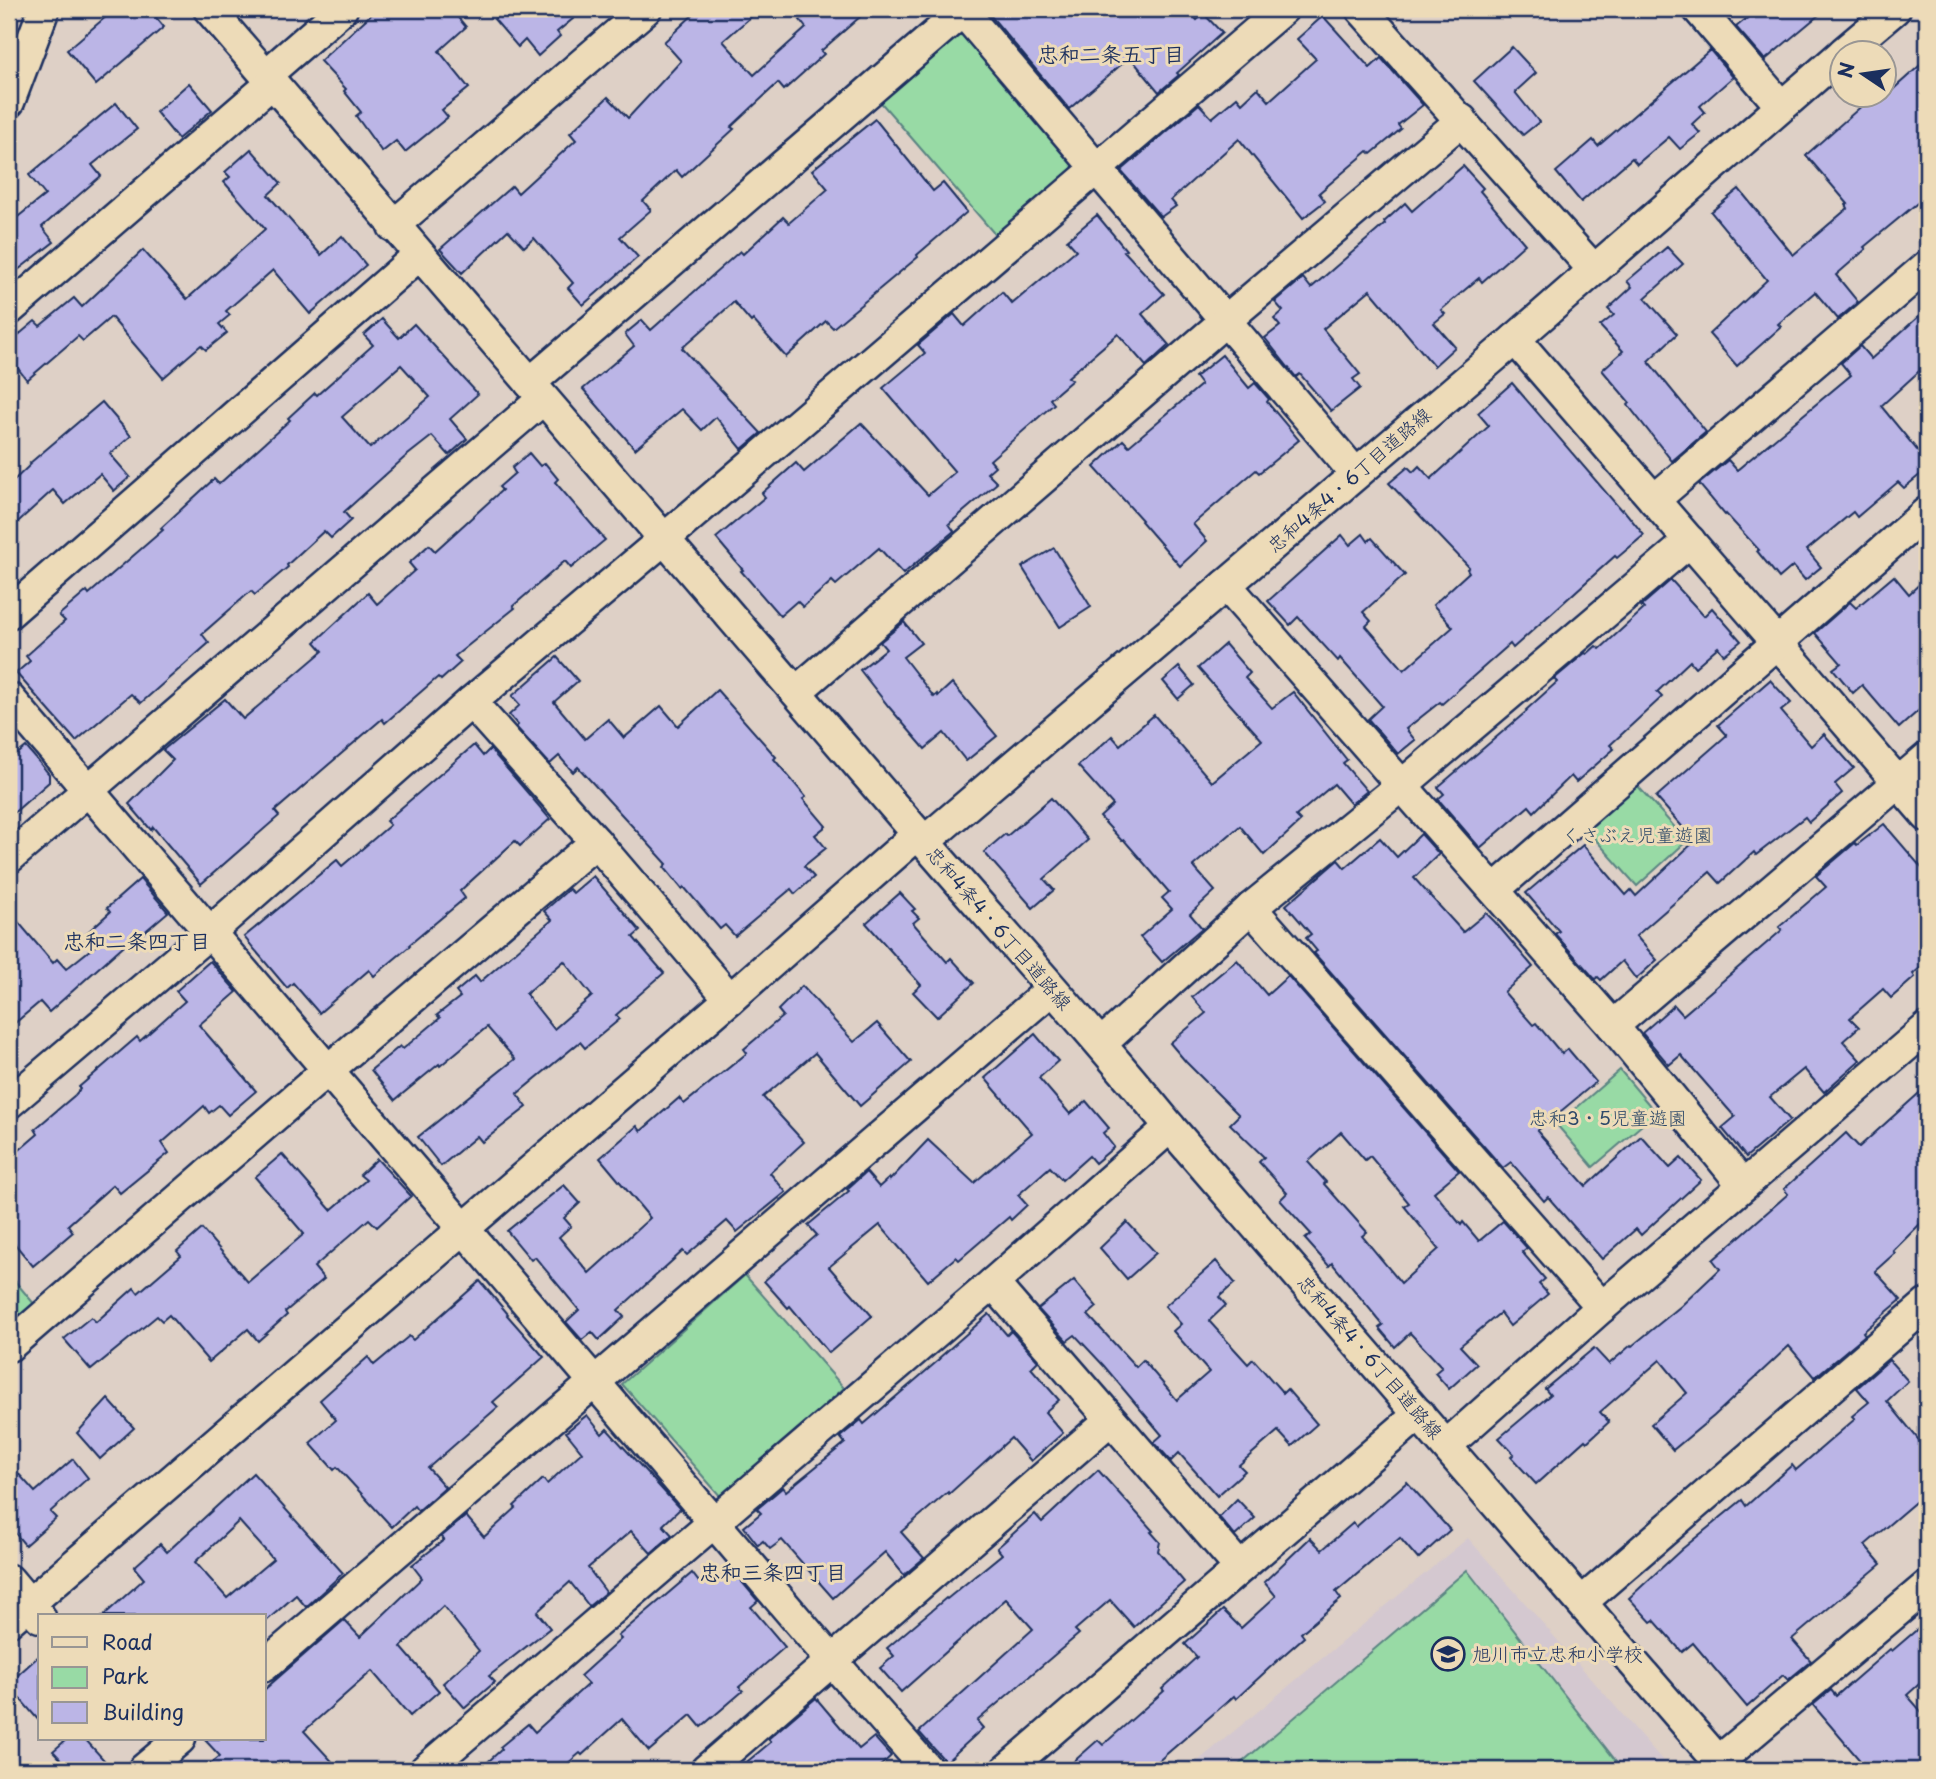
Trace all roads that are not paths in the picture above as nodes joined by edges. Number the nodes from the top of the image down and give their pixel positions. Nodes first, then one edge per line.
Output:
1 (44, 9) edge
2 (209, 9) edge
3 (342, 9) edge
4 (646, 9) edge
5 (963, 9) edge
6 (1283, 9) edge
7 (1361, 9) edge
8 (1698, 9) edge
9 (1895, 9) edge
10 (1861, 38) edge
11 (1828, 66) edge
12 (269, 79) junction
13 (9, 102) edge
14 (1781, 106) junction
15 (1462, 120) junction
16 (1097, 169) junction
17 (393, 226) junction
18 (419, 255) junction
19 (1927, 266) edge
20 (1593, 269) junction
21 (9, 310) edge
22 (1225, 321) junction
23 (1515, 338) junction
24 (537, 391) junction
25 (1355, 473) junction
26 (1654, 499) junction
27 (1927, 512) edge
28 (663, 540) junction
29 (1690, 541) junction
30 (1226, 585) junction
31 (9, 613) edge
32 (1777, 642) junction
33 (796, 692) junction
34 (9, 698) edge
35 (471, 702) junction
36 (1927, 758) edge
37 (1898, 783) junction
38 (1401, 786) junction
39 (88, 791) junction
40 (1927, 816) edge
41 (921, 838) junction
42 (596, 842) junction
43 (9, 859) edge
44 (1494, 890) junction
45 (1251, 908) junction
46 (209, 932) junction
47 (1052, 989) junction
48 (730, 999) junction
49 (1613, 1026) junction
50 (1927, 1028) edge
51 (1101, 1043) junction
52 (328, 1070) junction
53 (9, 1103) edge
54 (1170, 1127) junction
55 (1743, 1185) junction
56 (464, 1229) junction
57 (993, 1283) junction
58 (1927, 1304) edge
59 (1602, 1307) junction
60 (9, 1346) edge
61 (596, 1382) junction
62 (1419, 1414) junction
63 (1110, 1420) junction
64 (1447, 1445) junction
65 (715, 1523) junction
66 (1240, 1568) junction
67 (9, 1580) edge
68 (1927, 1586) edge
69 (1583, 1602) junction
70 (26, 1614) edge
71 (833, 1662) junction
72 (266, 1664) edge
73 (1723, 1766) edge
74 (425, 1770) edge
75 (706, 1770) edge
76 (928, 1770) edge
77 (1006, 1770) edge

1 - 13 street
2 - 12 street
3 - 12 street
4 - 17 street
5 - 16 street
5 - 24 street
6 - 16 street
7 - 15 street
8 - 14 street
9 - 10 street, 忠和4条4・6丁目道路線
11 - 14 street, 忠和4条4・6丁目道路線
12 - 17 street
12 - 21 street
14 - 20 street, 忠和4条4・6丁目道路線
15 - 20 street
15 - 22 street
16 - 22 street
16 - 28 street
17 - 18 street
18 - 24 street
18 - 31 street
19 - 26 street
20 - 23 street, 忠和4条4・6丁目道路線
22 - 25 street
22 - 33 street
23 - 25 street, 忠和4条4・6丁目道路線
23 - 26 street
24 - 28 street
24 - 39 street
25 - 30 street, 忠和4条4・6丁目道路線
26 - 29 street
27 - 32 street
28 - 33 street
28 - 35 street
29 - 32 street
29 - 38 street
30 - 38 street
30 - 41 street, 忠和4条4・6丁目道路線
32 - 37 street
32 - 44 street
33 - 41 street
34 - 39 street
35 - 42 street
35 - 46 street
36 - 37 street
37 - 40 street
37 - 49 street
38 - 44 street
38 - 45 street
39 - 43 street
39 - 46 street
41 - 47 street, 忠和4条4・6丁目道路線
41 - 48 street
42 - 48 street
42 - 52 street
44 - 49 street
45 - 51 street
45 - 59 street
46 - 52 street
46 - 53 street
47 - 51 street, 忠和4条4・6丁目道路線
47 - 61 street
48 - 56 street
49 - 55 street
50 - 55 street
51 - 54 street, 忠和4条4・6丁目道路線
52 - 56 street
52 - 60 street
54 - 57 street
54 - 62 street, 忠和4条4・6丁目道路線
55 - 59 street
56 - 61 street
56 - 70 street
57 - 63 street
57 - 65 street
58 - 69 street
59 - 64 street
61 - 65 street
61 - 72 street
62 - 64 street, 忠和4条4・6丁目道路線
62 - 66 street
63 - 66 street
63 - 71 street
64 - 69 street, 忠和4条4・6丁目道路線
65 - 71 street
65 - 74 street
66 - 77 street
67 - 70 street
68 - 73 street
69 - 73 street, 忠和4条4・6丁目道路線
71 - 75 street
71 - 76 street

